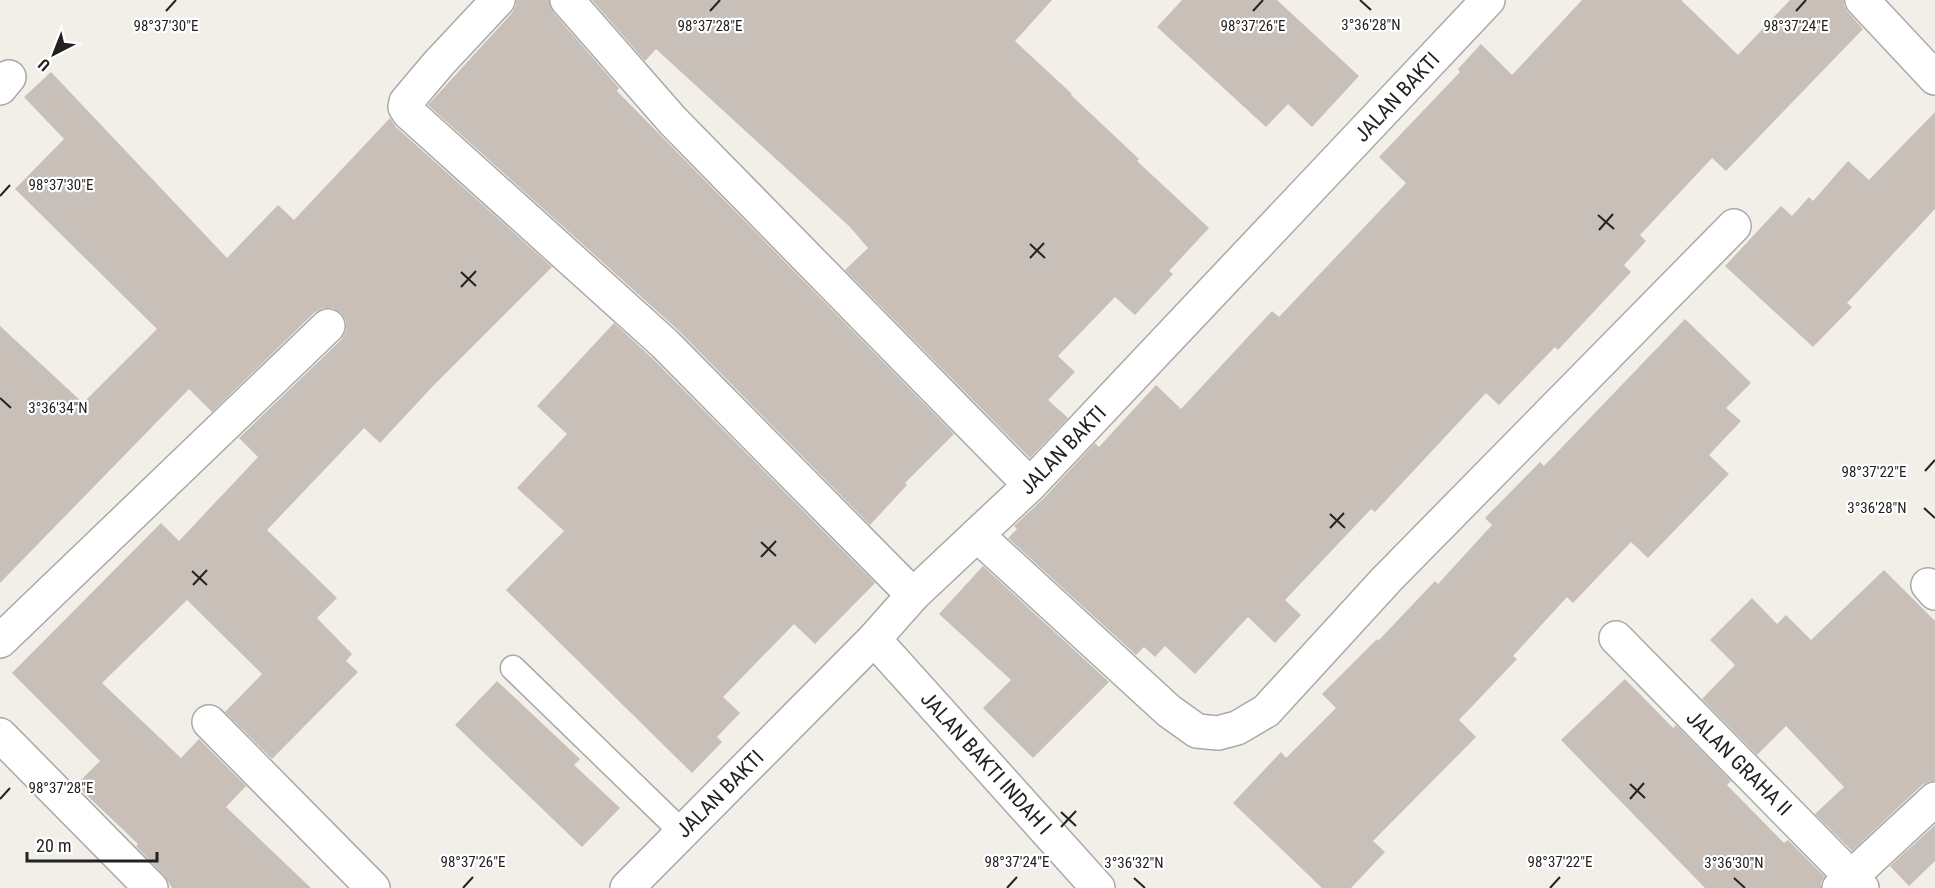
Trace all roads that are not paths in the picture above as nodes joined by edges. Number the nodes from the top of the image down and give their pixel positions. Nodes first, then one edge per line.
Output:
1 (498, 0) edge
2 (567, 0) edge
3 (1488, 0) edge
4 (1862, 0) edge
5 (1935, 78) edge
6 (1734, 226) dead end
7 (328, 326) dead end
8 (1030, 485) junction
9 (977, 535) junction
10 (913, 595) junction
11 (1616, 638) dead end
12 (874, 639) junction
13 (0, 641) edge
14 (513, 668) dead end
15 (208, 722) dead end
16 (8, 752) edge
17 (1935, 799) edge
18 (682, 832) junction
19 (1851, 884) edge
20 (151, 888) edge
21 (373, 888) edge
22 (627, 888) edge
23 (1098, 888) edge

1 - 10 street
2 - 8 street
3 - 8 street, JALAN BAKTI
4 - 5 street
6 - 9 street
7 - 13 street
8 - 9 street, JALAN BAKTI
9 - 10 street, JALAN BAKTI
10 - 12 street, JALAN BAKTI
11 - 19 street, JALAN GRAHA II
12 - 18 street, JALAN BAKTI
12 - 23 street, JALAN BAKTI INDAH I
14 - 18 lane
15 - 21 street
16 - 20 street
17 - 19 street
18 - 22 street, JALAN BAKTI

